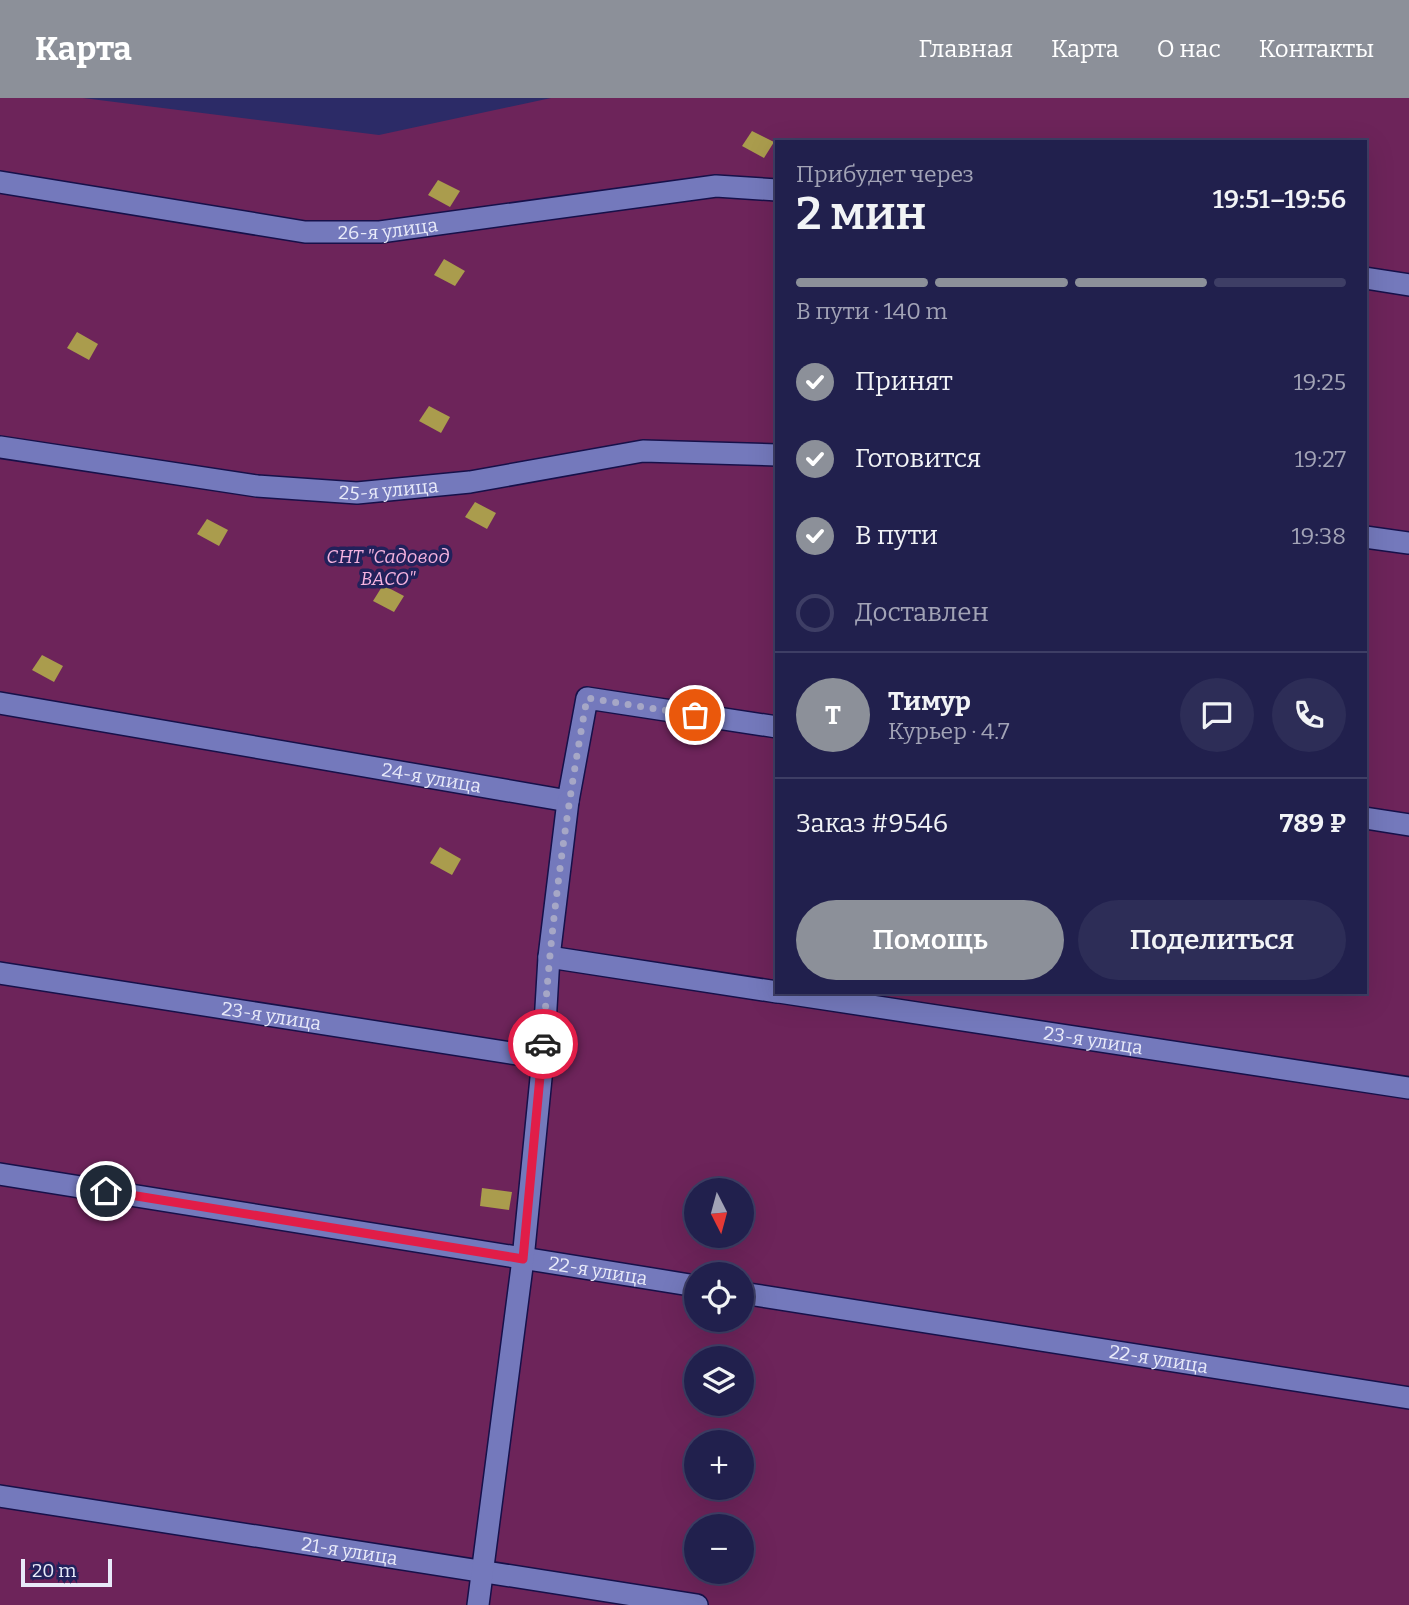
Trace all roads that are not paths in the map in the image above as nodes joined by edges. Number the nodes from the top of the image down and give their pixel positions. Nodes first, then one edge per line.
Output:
1 (0, 182) edge
2 (775, 190) edge
3 (1367, 278) edge
4 (1409, 285) edge
5 (0, 447) edge
6 (775, 455) edge
7 (1367, 537) edge
8 (1409, 543) edge
9 (0, 703) edge
10 (775, 727) edge
11 (568, 802) junction
12 (1367, 818) edge
13 (1409, 825) edge
14 (548, 957) junction
15 (0, 973) edge
16 (775, 992) edge
17 (791, 994) edge
18 (543, 1058) junction
19 (1409, 1088) edge
20 (0, 1174) edge
21 (523, 1259) junction
22 (684, 1284) edge
23 (754, 1295) edge
24 (1409, 1398) edge
25 (0, 1496) edge
26 (483, 1572) junction
27 (478, 1605) edge
28 (697, 1605) edge

1 - 2 street, 26-я улица
3 - 4 street
5 - 6 street, 25-я улица
7 - 8 street
9 - 11 street, 24-я улица
10 - 11 street
11 - 14 street
12 - 13 street
14 - 16 street, 23-я улица
14 - 18 street
15 - 18 street, 23-я улица
17 - 19 street, 23-я улица
18 - 21 street
20 - 21 street, 22-я улица
21 - 22 street, 22-я улица
21 - 26 street
23 - 24 street, 22-я улица
25 - 26 street, 21-я улица
26 - 27 street
26 - 28 street, 21-я улица

